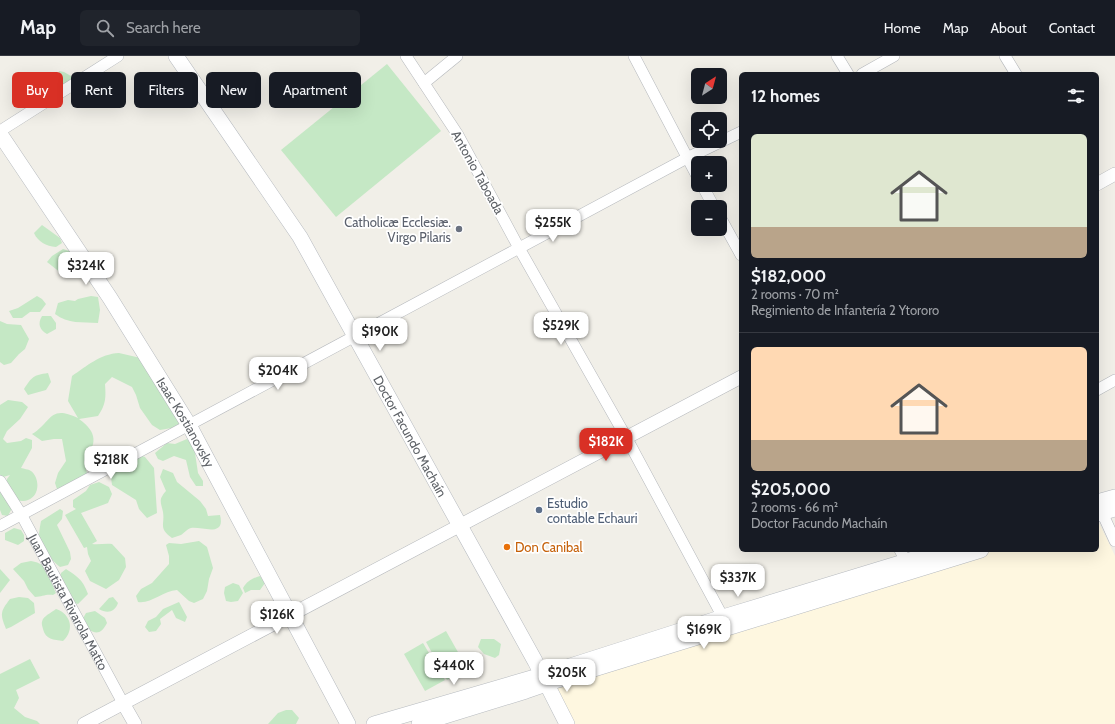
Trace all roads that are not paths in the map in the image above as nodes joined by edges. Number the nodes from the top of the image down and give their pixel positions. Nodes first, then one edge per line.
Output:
1 (118, 56) edge
2 (176, 56) edge
3 (406, 56) edge
4 (457, 56) edge
5 (634, 56) edge
6 (837, 56) edge
7 (894, 56) edge
8 (1005, 56) edge
9 (847, 72) edge
10 (866, 72) edge
11 (1015, 72) edge
12 (424, 83) junction
13 (0, 131) edge
14 (739, 133) edge
15 (0, 134) edge
16 (687, 158) junction
17 (691, 165) edge
18 (1115, 174) edge
19 (1099, 183) edge
20 (727, 230) edge
21 (519, 248) junction
22 (739, 251) edge
23 (355, 336) junction
24 (739, 378) edge
25 (1115, 380) edge
26 (1099, 389) edge
27 (189, 426) junction
28 (626, 437) junction
29 (0, 481) edge
30 (1115, 497) edge
31 (1101, 509) edge
32 (21, 514) junction
33 (459, 525) junction
34 (0, 526) edge
35 (1115, 541) edge
36 (936, 552) edge
37 (967, 552) edge
38 (906, 561) edge
39 (290, 615) junction
40 (726, 623) junction
41 (544, 679) junction
42 (123, 703) junction
43 (84, 724) edge
44 (134, 724) edge
45 (348, 724) edge
46 (374, 724) edge
47 (420, 724) edge
48 (567, 724) edge

1 - 13 street
2 - 23 main road, Doctor Facundo Machaín
3 - 12 street, Antonio Taboada
4 - 12 street
5 - 16 street
6 - 9 street
7 - 10 street
8 - 11 street
12 - 21 street, Antonio Taboada
14 - 16 street
15 - 27 main road, Isaac Kostianovsky
16 - 17 street
16 - 21 street
18 - 19 street
20 - 22 street
21 - 23 street
21 - 28 street, Antonio Taboada
23 - 27 street
23 - 33 main road, Doctor Facundo Machaín
24 - 28 street
25 - 26 street
27 - 32 street
27 - 39 main road, Isaac Kostianovsky
28 - 33 street
28 - 40 street, Antonio Taboada
29 - 32 street, Juan Bautista Rivarola Matto
30 - 31 main road
31 - 35 street
32 - 34 street
32 - 42 street, Juan Bautista Rivarola Matto
33 - 39 street
33 - 41 main road, Doctor Facundo Machaín
36 - 38 main road
37 - 38 main road
38 - 40 main road
39 - 42 street
39 - 45 main road, Isaac Kostianovsky
40 - 41 main road
41 - 46 main road
41 - 47 main road
41 - 48 main road, Doctor Facundo Machaín
42 - 43 street
42 - 44 street, Juan Bautista Rivarola Matto

